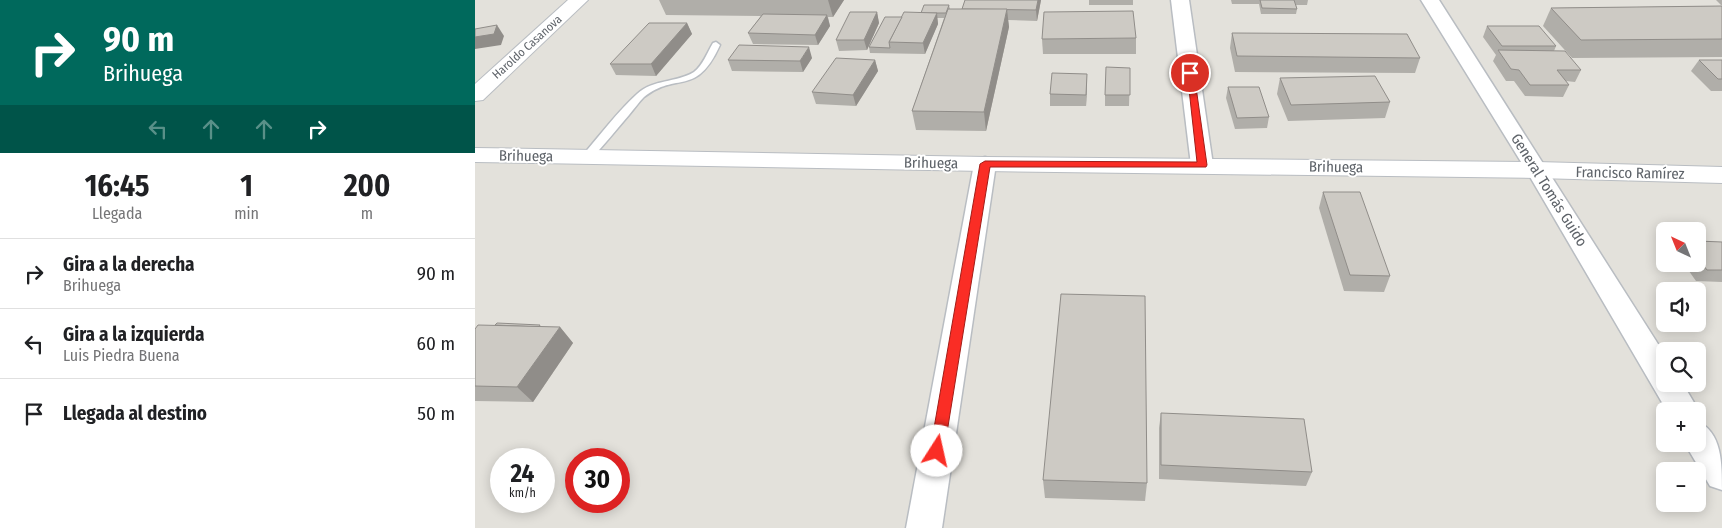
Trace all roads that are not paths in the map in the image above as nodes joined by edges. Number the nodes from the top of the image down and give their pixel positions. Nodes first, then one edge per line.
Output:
1 (579, 0) edge
2 (1181, 0) edge
3 (1430, 0) edge
4 (717, 44) dead end
5 (475, 94) edge
6 (475, 155) edge
7 (587, 157) junction
8 (985, 164) junction
9 (1202, 165) junction
10 (1537, 170) junction
11 (1722, 175) edge
12 (1656, 366) edge
13 (1706, 449) edge
14 (1722, 475) edge
15 (925, 528) edge

1 - 5 street, Haroldo Casanova
2 - 9 street
3 - 10 street, General Tomás Guido
4 - 7 lane
6 - 7 street, Brihuega
7 - 8 street, Brihuega
8 - 9 street, Brihuega
8 - 15 street
9 - 10 street, Brihuega
10 - 11 street, Francisco Ramírez
10 - 12 street, General Tomás Guido
13 - 14 street

